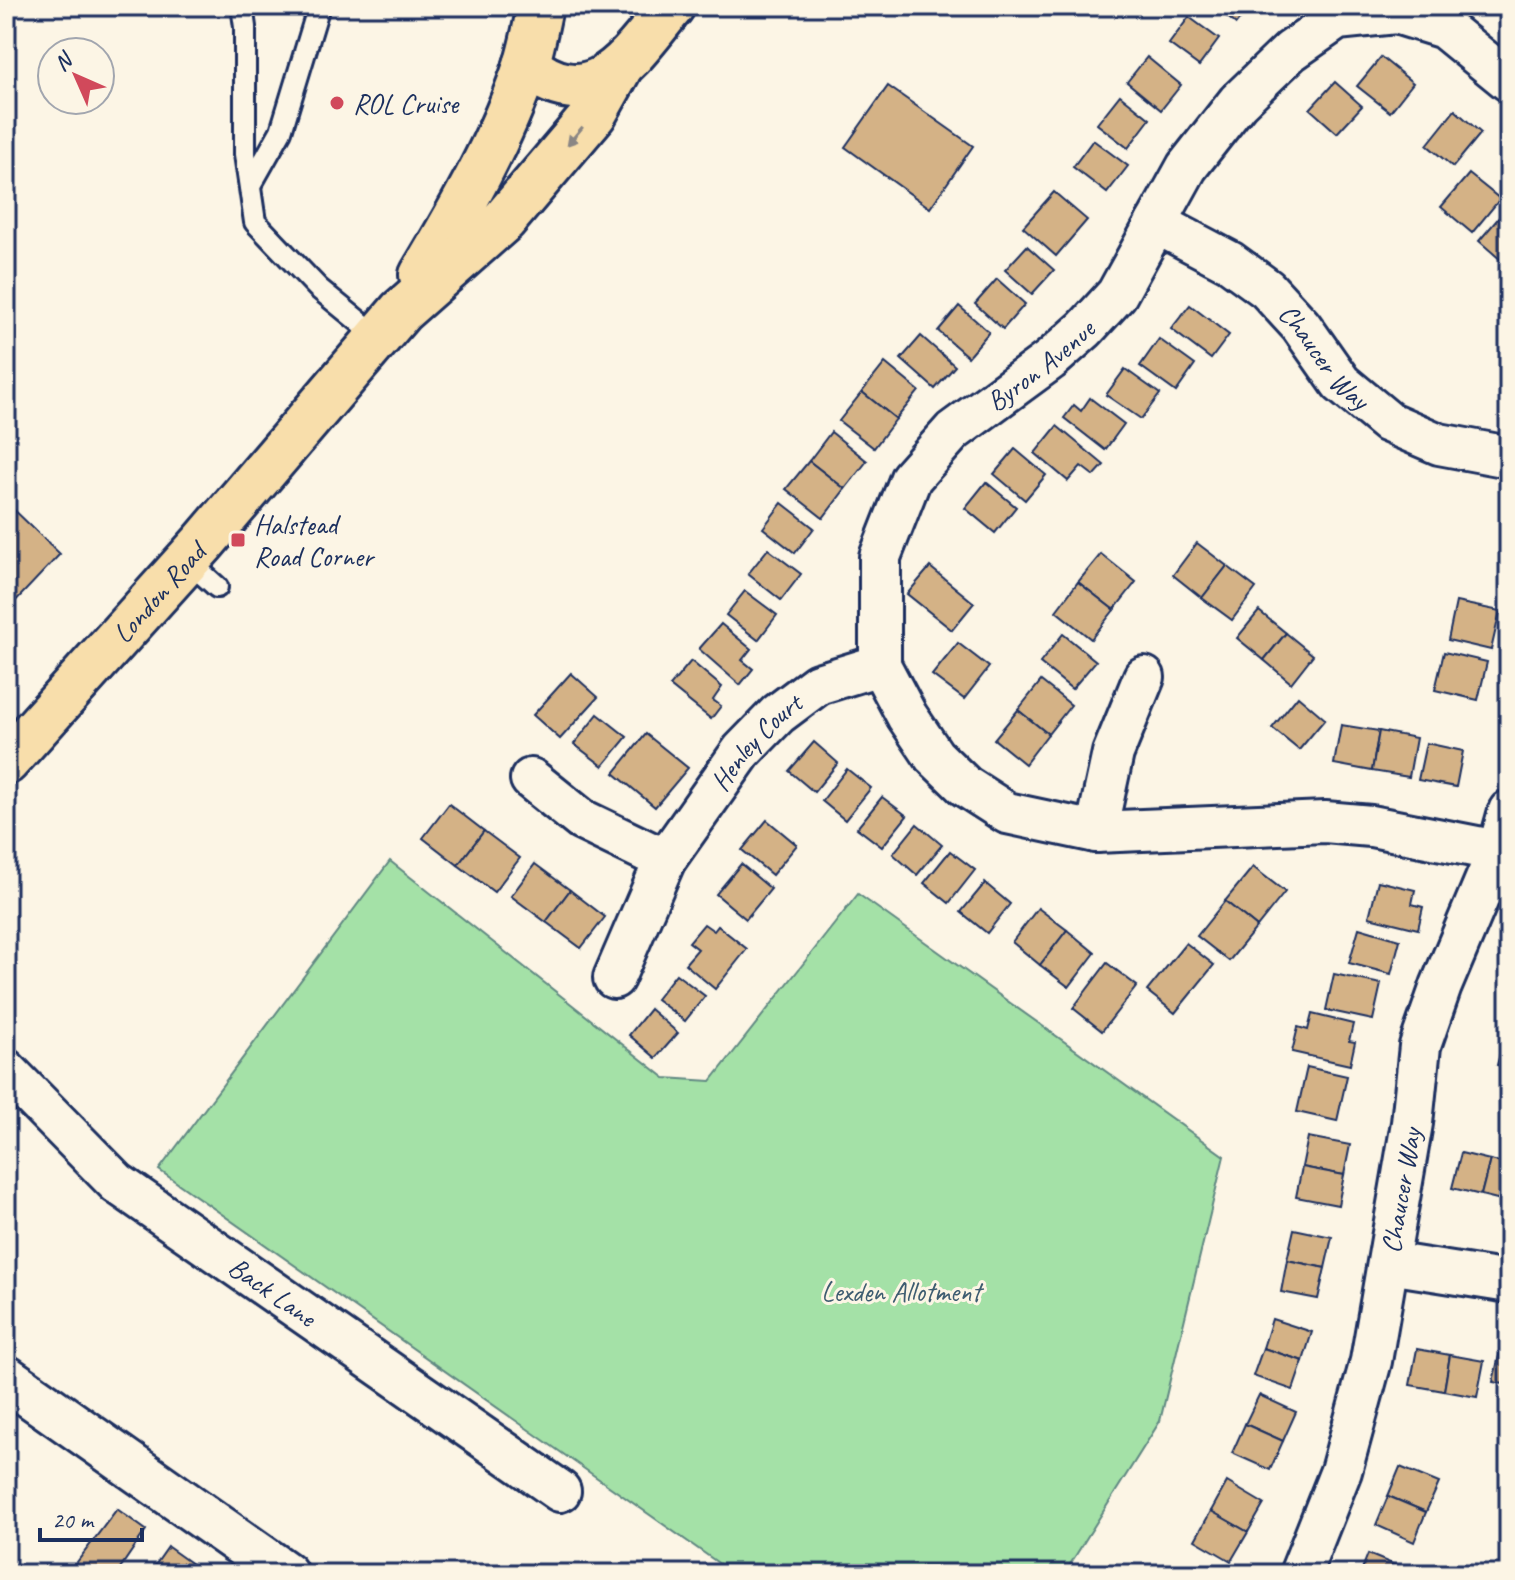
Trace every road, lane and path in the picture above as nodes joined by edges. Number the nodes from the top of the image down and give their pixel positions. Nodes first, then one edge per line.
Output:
1 (242, 6) edge
2 (319, 6) edge
3 (540, 6) edge
4 (672, 6) edge
5 (526, 65) junction
6 (618, 71) junction
7 (1509, 81) edge
8 (250, 186) junction
9 (1156, 223) junction
10 (389, 324) junction
11 (1509, 457) edge
12 (880, 665) junction
13 (1144, 677) dead end
14 (6, 762) edge
15 (531, 779) dead end
16 (1509, 811) edge
17 (1096, 832) junction
18 (1498, 851) junction
19 (665, 860) junction
20 (614, 978) dead end
21 (6, 1070) edge
22 (1389, 1263) junction
23 (1509, 1282) edge
24 (6, 1378) edge
25 (560, 1491) dead end
26 (285, 1574) edge
27 (1300, 1574) edge

1 - 8 lane
2 - 8 lane
3 - 5 main road, London Road
4 - 6 main road, London Road
5 - 6 main road
5 - 10 main road, London Road
6 -> 10 main road, London Road
7 - 9 street, Byron Avenue
8 - 10 lane
9 - 11 street, Chaucer Way
9 - 12 street, Byron Avenue
10 - 14 main road, London Road
12 - 17 street, Byron Avenue
12 - 19 street, Henley Court
13 - 17 street
15 - 19 street
16 - 18 street, Chaucer Way
17 - 18 street, Byron Avenue
18 - 22 street, Chaucer Way
19 - 20 street, Henley Court
21 - 25 street, Back Lane
22 - 23 street
22 - 27 street, Chaucer Way
24 - 26 street

